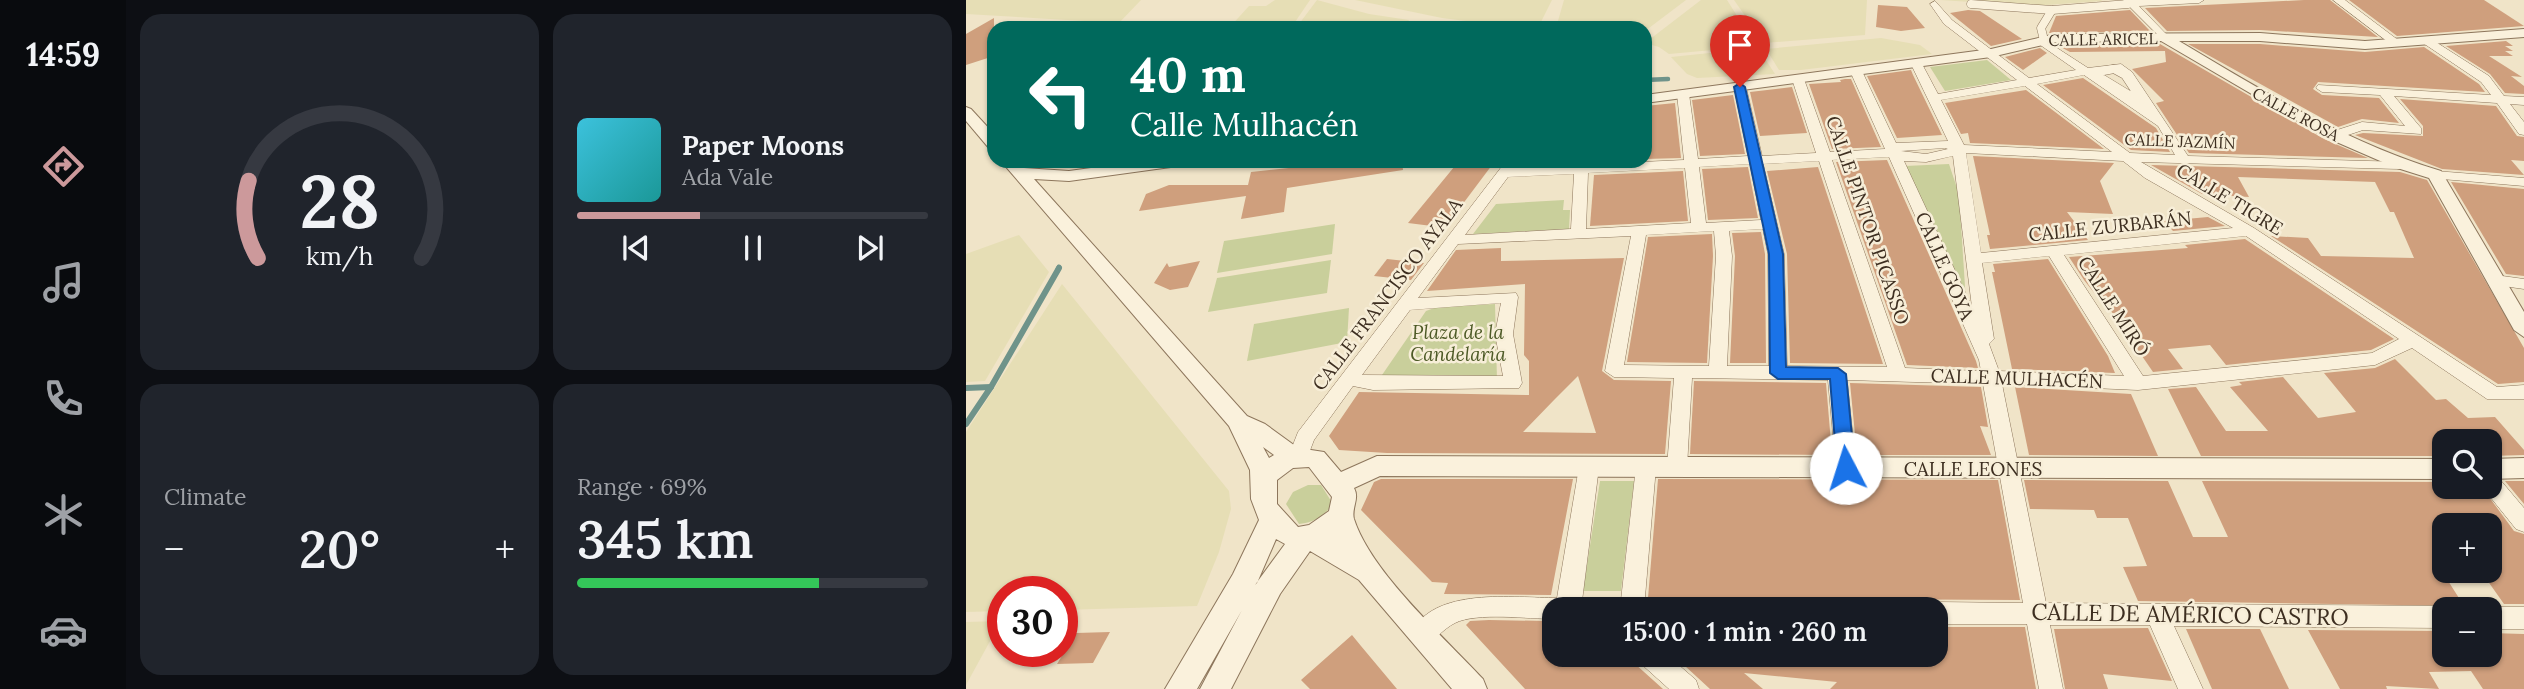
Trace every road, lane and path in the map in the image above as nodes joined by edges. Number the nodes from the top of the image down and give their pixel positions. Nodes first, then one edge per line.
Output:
1 (2199, 0) edge
2 (2337, 0) edge
3 (2129, 2) edge
4 (1935, 4) dead end
5 (1971, 5) dead end
6 (2052, 10) junction
7 (2524, 33) edge
8 (2041, 38) junction
9 (2164, 38) junction
10 (2424, 39) junction
11 (2396, 43) junction
12 (1991, 53) junction
13 (1916, 62) junction
14 (1856, 71) junction
15 (2089, 73) junction
16 (1798, 79) junction
17 (2030, 83) junction
18 (1740, 87) junction
19 (2322, 88) dead end
20 (2383, 91) junction
21 (1683, 94) junction
22 (1652, 98) edge
23 (1934, 98) junction
24 (2501, 100) junction
25 (2524, 101) edge
26 (966, 112) edge
27 (2163, 124) junction
28 (2524, 131) edge
29 (2336, 135) junction
30 (987, 136) edge
31 (1959, 149) junction
32 (1894, 153) junction
33 (2123, 156) junction
34 (1825, 157) junction
35 (2184, 160) junction
36 (1757, 161) junction
37 (1691, 164) junction
38 (2399, 165) junction
39 (1652, 166) edge
40 (1015, 168) edge
41 (1019, 168) edge
42 (1126, 168) edge
43 (1508, 168) edge
44 (1533, 168) edge
45 (1618, 168) edge
46 (1581, 170) junction
47 (2435, 175) junction
48 (1071, 178) junction
49 (2524, 182) edge
50 (1034, 190) junction
51 (1051, 209) junction
52 (1769, 224) junction
53 (1721, 226) junction
54 (1699, 228) junction
55 (2249, 231) junction
56 (1639, 232) junction
57 (1578, 235) junction
58 (1454, 240) junction
59 (2054, 251) junction
60 (1974, 259) junction
61 (2495, 281) junction
62 (2524, 284) edge
63 (1405, 305) junction
64 (2524, 330) edge
65 (2415, 339) junction
66 (1990, 368) junction
67 (1683, 372) junction
68 (1718, 372) junction
69 (1778, 373) junction
70 (1838, 374) junction
71 (1898, 374) junction
72 (1349, 379) junction
73 (2138, 383) junction
74 (2524, 392) edge
75 (1238, 422) junction
76 (1296, 456) junction
77 (1589, 467) junction
78 (1646, 467) junction
79 (1677, 467) junction
80 (1846, 468) junction
81 (2524, 468) edge
82 (2008, 469) junction
83 (2432, 469) edge
84 (2502, 469) edge
85 (1264, 478) junction
86 (1337, 485) junction
87 (2502, 496) edge
88 (1340, 517) junction
89 (1272, 520) junction
90 (2524, 523) edge
91 (1306, 539) junction
92 (1368, 572) junction
93 (1570, 597) edge
94 (1633, 597) edge
95 (1542, 609) edge
96 (2036, 612) junction
97 (1948, 613) edge
98 (2156, 613) junction
99 (2432, 617) edge
100 (2502, 618) edge
101 (2524, 618) edge
102 (1423, 634) junction
103 (1662, 667) edge
104 (1180, 689) edge
105 (1215, 689) edge
106 (1472, 689) edge
107 (1687, 689) edge
108 (2051, 689) edge
109 (2191, 689) edge

1 - 3 street
2 - 11 street
3 - 6 street
3 - 9 street
4 - 12 street, CALLE TIGRE
5 - 6 street
6 - 8 street
7 - 10 street, CALLE ARICEL
8 - 9 street, CALLE ARICEL
8 - 12 street, CALLE ARICEL
8 - 15 street
9 - 11 street, CALLE ARICEL
9 - 29 street, CALLE ROSA
10 - 11 street, CALLE ARICEL
10 - 24 street
12 - 13 street, CALLE ARICEL
12 - 17 street, CALLE TIGRE
13 - 14 street, CALLE ARICEL
13 - 23 street
14 - 16 street, CALLE ARICEL
14 - 32 street, CALLE GOYA
15 - 15 street
15 - 17 street
15 - 27 street
15 - 27 street
16 - 18 street, CALLE ARICEL
16 - 34 street, CALLE PINTOR PICASSO
17 - 23 street
17 - 33 street, CALLE TIGRE
18 - 21 street, CALLE ARICEL
18 - 36 street
19 - 20 street
20 - 24 street
20 - 29 street
21 - 22 street, CALLE ARICEL
21 - 37 street
23 - 31 street
24 - 25 street
24 - 28 street
26 - 30 street
27 - 35 street
29 - 38 street, CALLE ROSA
31 - 32 street, CALLE JAZMÍN
31 - 33 street, CALLE JAZMÍN
31 - 60 street
32 - 34 street, CALLE JAZMÍN
32 - 66 street, CALLE GOYA
33 - 35 street, CALLE JAZMÍN
33 - 55 street, CALLE TIGRE
34 - 36 street, CALLE JAZMÍN
34 - 71 street, CALLE PINTOR PICASSO
35 - 38 street, CALLE JAZMÍN
36 - 37 street, CALLE JAZMÍN
36 - 52 street
37 - 39 street, CALLE JAZMÍN
37 - 54 street
38 - 47 street, CALLE ROSA
40 - 50 street
41 - 48 street
42 - 48 street
43 - 58 street, CALLE FRANCISCO AYALA
44 - 46 street, CALLE JAZMÍN
45 - 46 street, CALLE JAZMÍN
46 - 57 street
47 - 49 street
47 - 61 street
48 - 50 street
48 - 51 street
50 - 51 street
51 - 75 street
52 - 53 street
52 - 69 street
53 - 54 street
53 - 68 street
54 - 56 street
55 - 59 street, CALLE ZURBARÁN
55 - 65 street, CALLE TIGRE
56 - 57 street
56 - 67 street, CALLE MULHACÉN
57 - 58 street
58 - 63 street, CALLE FRANCISCO AYALA
59 - 60 street, CALLE ZURBARÁN
59 - 73 street, CALLE MIRÓ
60 - 66 street
61 - 62 street
61 - 64 street
63 - 72 street, CALLE FRANCISCO AYALA
63 - 72 street
65 - 73 street, CALLE MULHACÉN
65 - 74 street, CALLE TIGRE
66 - 71 street, CALLE MULHACÉN
66 - 73 street, CALLE MULHACÉN
66 - 82 street, CALLE GOYA
67 - 68 street, CALLE MULHACÉN
67 - 79 street
68 - 69 street, CALLE MULHACÉN
69 - 70 street, CALLE MULHACÉN
70 - 71 street, CALLE MULHACÉN
70 - 80 street
72 - 76 street, CALLE FRANCISCO AYALA
75 - 76 street
75 - 85 street
76 - 85 street
76 - 86 street
77 - 78 street, CALLE LEONES
77 - 86 street, CALLE LEONES
77 - 93 street
78 - 79 street, CALLE LEONES
78 - 94 street
79 - 80 street, CALLE LEONES
80 - 82 street, CALLE LEONES
81 - 84 street
82 - 83 street, CALLE LEONES
82 - 96 street, CALLE GOYA
85 - 89 street
86 - 88 street
87 - 90 street
88 - 91 street
88 - 92 street
89 - 91 street
89 - 104 street
91 - 92 street
91 - 105 street
92 - 102 street
95 - 102 street
96 - 97 street, CALLE DE AMÉRICO CASTRO
96 - 98 street, CALLE DE AMÉRICO CASTRO
96 - 108 street, CALLE GOYA
98 - 99 street, CALLE DE AMÉRICO CASTRO
98 - 109 street
100 - 101 street
102 - 106 street
103 - 107 street

